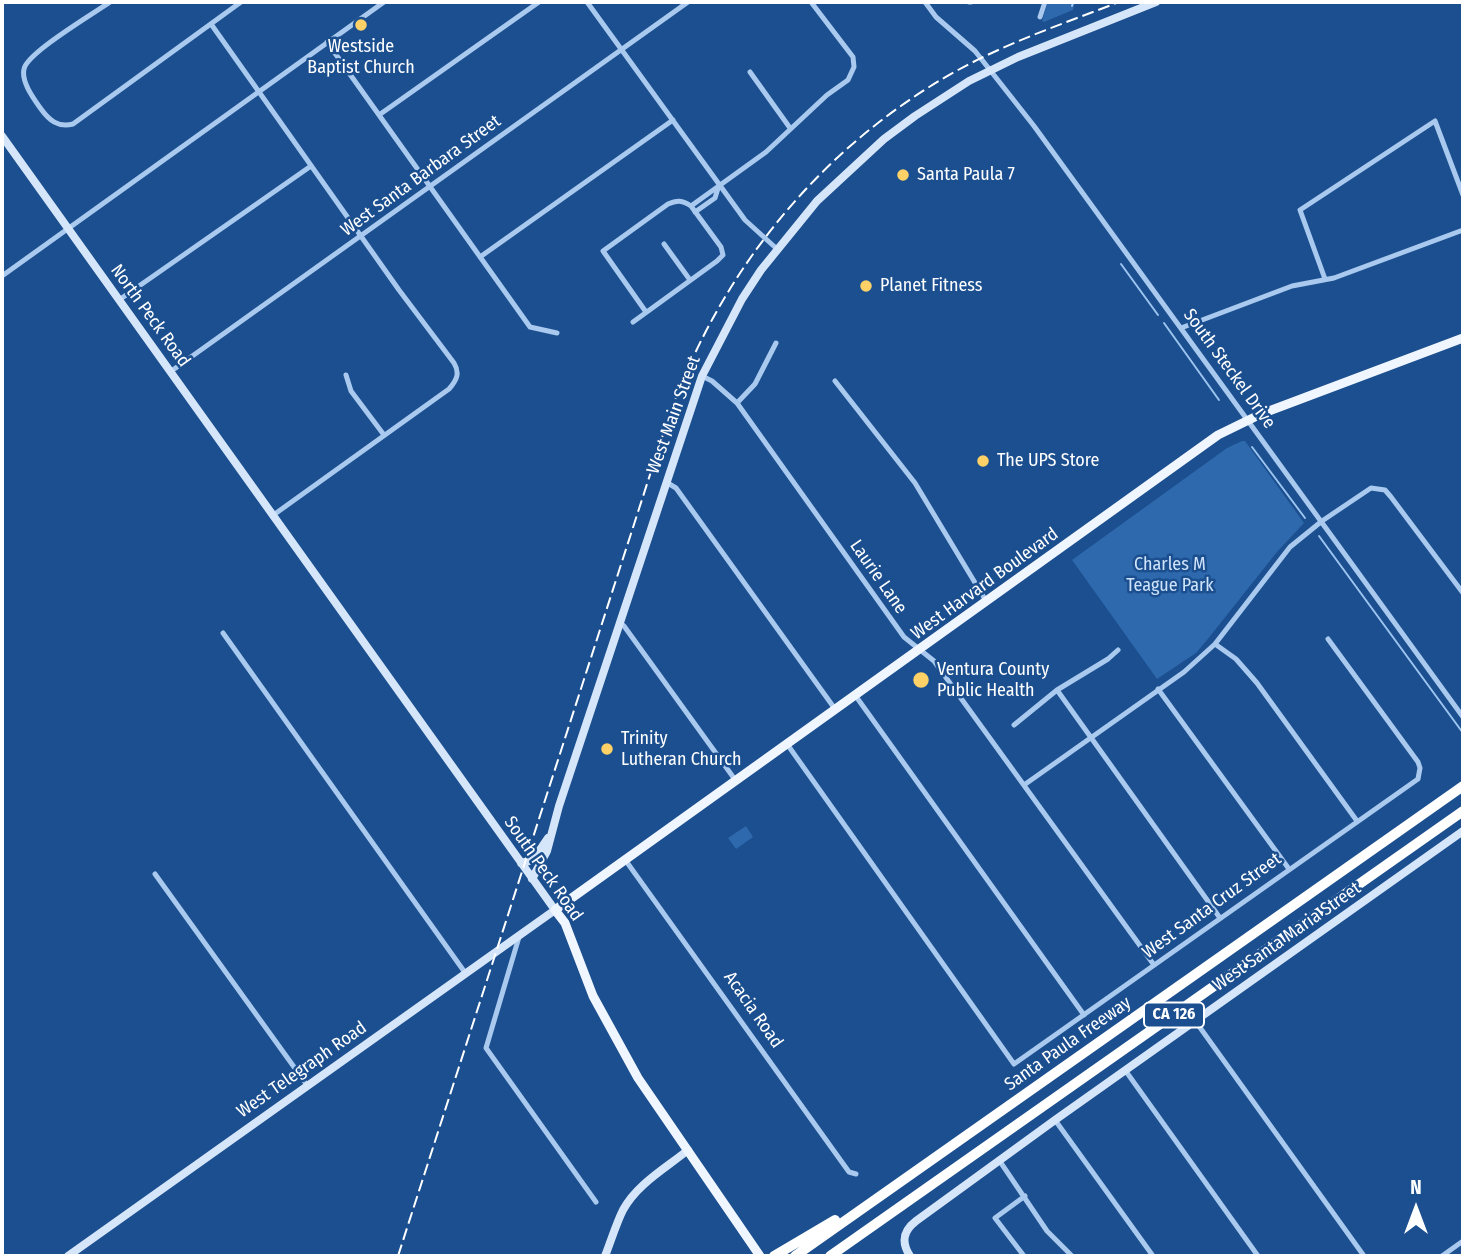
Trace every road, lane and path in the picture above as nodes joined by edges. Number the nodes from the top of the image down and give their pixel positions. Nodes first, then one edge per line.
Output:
1 (110, 2) edge
2 (241, 2) edge
3 (384, 2) edge
4 (539, 2) edge
5 (587, 2) edge
6 (688, 2) edge
7 (811, 2) edge
8 (925, 2) edge
9 (1045, 2) edge
10 (1156, 2) edge
11 (1040, 18) dead end
12 (211, 24) junction
13 (327, 42) junction
14 (622, 49) junction
15 (990, 71) junction
16 (750, 72) dead end
17 (258, 91) junction
18 (379, 115) junction
19 (673, 120) junction
20 (790, 128) junction
21 (2, 136) edge
22 (311, 166) junction
23 (719, 185) junction
24 (430, 186) junction
25 (1463, 195) edge
26 (691, 206) junction
27 (695, 212) junction
28 (67, 228) junction
29 (1463, 230) edge
30 (362, 236) junction
31 (664, 244) dead end
32 (777, 249) junction
33 (480, 257) junction
34 (2, 276) edge
35 (1325, 279) junction
36 (690, 280) junction
37 (119, 300) junction
38 (646, 312) junction
39 (633, 321) dead end
40 (1181, 328) junction
41 (556, 332) dead end
42 (1463, 338) edge
43 (776, 343) dead end
44 (170, 372) junction
45 (346, 375) dead end
46 (702, 376) junction
47 (835, 381) dead end
48 (737, 403) junction
49 (1246, 420) junction
50 (384, 435) junction
51 (666, 482) junction
52 (272, 516) junction
53 (1322, 521) junction
54 (1463, 593) edge
55 (986, 601) junction
56 (619, 622) junction
57 (223, 634) dead end
58 (1328, 639) dead end
59 (1215, 643) junction
60 (1118, 650) dead end
61 (919, 651) junction
62 (1158, 689) junction
63 (1057, 690) junction
64 (855, 695) junction
65 (835, 709) junction
66 (1463, 717) edge
67 (1014, 725) dead end
68 (1091, 737) junction
69 (787, 744) junction
70 (736, 781) junction
71 (1024, 785) junction
72 (1463, 786) edge
73 (1463, 811) edge
74 (1357, 821) junction
75 (553, 829) junction
76 (1463, 831) edge
77 (626, 861) junction
78 (521, 863) junction
79 (1289, 869) junction
80 (155, 874) dead end
81 (532, 879) junction
82 (555, 910) junction
83 (1220, 918) junction
84 (519, 936) junction
85 (1154, 965) junction
86 (467, 974) junction
87 (1084, 1015) junction
88 (1196, 1022) junction
89 (1125, 1070) junction
90 (307, 1085) junction
91 (1055, 1120) junction
92 (688, 1150) junction
93 (999, 1160) junction
94 (856, 1174) dead end
95 (904, 1179) junction
96 (1025, 1196) junction
97 (596, 1202) dead end
98 (884, 1218) junction
99 (1463, 1241) edge
100 (68, 1256) edge
101 (605, 1256) edge
102 (760, 1256) edge
103 (775, 1256) edge
104 (795, 1256) edge
105 (830, 1256) edge
106 (837, 1256) edge
107 (910, 1256) edge
108 (1024, 1256) edge
109 (1072, 1256) edge
110 (1153, 1256) edge
111 (1258, 1256) edge
112 (1364, 1256) edge
113 (1443, 1256) edge

1 - 12 street
2 - 12 street
3 - 13 street
4 - 18 street
5 - 14 street
6 - 14 street, West Santa Barbara Street
7 - 20 street
8 - 15 street, South Steckel Drive
9 - 11 street
10 - 15 street, West Main Street
12 - 17 street
13 - 17 street
13 - 18 street
14 - 19 street
14 - 24 street, West Santa Barbara Street
15 - 32 street, West Main Street
15 - 40 street, South Steckel Drive
16 - 20 street
17 - 22 street
17 - 28 street
18 - 24 street
19 - 23 street
19 - 33 street
20 - 23 street
21 - 28 street, North Peck Road
22 - 30 street
22 - 37 street
23 - 26 street
23 - 27 street
23 - 32 street
24 - 30 street, West Santa Barbara Street
24 - 33 street
25 - 35 street
26 - 27 street
26 - 38 street
27 - 36 street
28 - 34 street
28 - 37 street, North Peck Road
29 - 35 street
30 - 44 street, West Santa Barbara Street
30 - 50 street
31 - 36 street
32 - 46 street, West Main Street
33 - 41 street
35 - 40 street
36 - 38 street
37 - 44 street, North Peck Road
38 - 39 street
40 - 49 street, South Steckel Drive
42 - 49 main road, West Harvard Boulevard
43 - 48 street
44 - 52 street, North Peck Road
45 - 50 street
46 - 48 street, Laurie Lane
46 - 51 street, West Main Street
47 - 55 street
48 - 61 street, Laurie Lane
49 - 53 street, South Steckel Drive
49 - 55 main road, West Harvard Boulevard
50 - 52 street
51 - 56 street, West Main Street
51 - 65 street
52 - 78 street, South Peck Road
53 - 54 street
53 - 59 street
53 - 66 street, South Steckel Drive
55 - 61 main road, West Harvard Boulevard
56 - 70 street
56 - 75 street, West Main Street
57 - 86 street
58 - 74 street, West Santa Cruz Street
59 - 62 street
59 - 74 street
60 - 63 street
61 - 64 main road, West Harvard Boulevard
61 - 71 street, Laurie Lane
62 - 68 street
62 - 79 street
63 - 67 street
63 - 68 street
64 - 65 main road, West Harvard Boulevard
64 - 87 street
65 - 69 main road, West Harvard Boulevard
68 - 71 street
68 - 83 street
69 - 70 main road, West Harvard Boulevard
69 - 87 street, West Santa Cruz Street
70 - 77 main road, West Harvard Boulevard
71 - 85 street, Laurie Lane
72 - 95 highway, Santa Paula Freeway / CA 126
73 - 98 highway, Santa Paula Freeway / CA 126
74 - 79 street, West Santa Cruz Street
75 - 78 street
75 - 81 street, West Main Street
76 - 88 street, West Santa Maria Street
77 - 82 main road, West Harvard Boulevard
77 - 94 street, Acacia Road
78 - 81 street, South Peck Road
79 - 83 street, West Santa Cruz Street
80 - 90 street
81 - 82 street, South Peck Road
82 - 84 street, West Telegraph Road
82 - 92 main road, South Peck Road
83 - 85 street, West Santa Cruz Street
84 - 86 street, West Telegraph Road
84 - 97 street
85 - 87 street, West Santa Cruz Street
86 - 90 street, West Telegraph Road
88 - 89 street, West Santa Maria Street
88 - 112 street
89 - 91 street, West Santa Maria Street
89 - 111 street
90 - 100 street, West Telegraph Road
91 - 93 street, West Santa Maria Street
91 - 110 street
92 - 101 street
92 - 102 main road, South Peck Road
93 - 96 street
93 - 107 street, West Santa Maria Street
95 - 103 highway
95 - 104 highway, Santa Paula Freeway / CA 126
96 - 108 street
96 - 109 street
98 - 105 highway, Santa Paula Freeway / CA 126
98 - 106 highway
99 - 113 street

